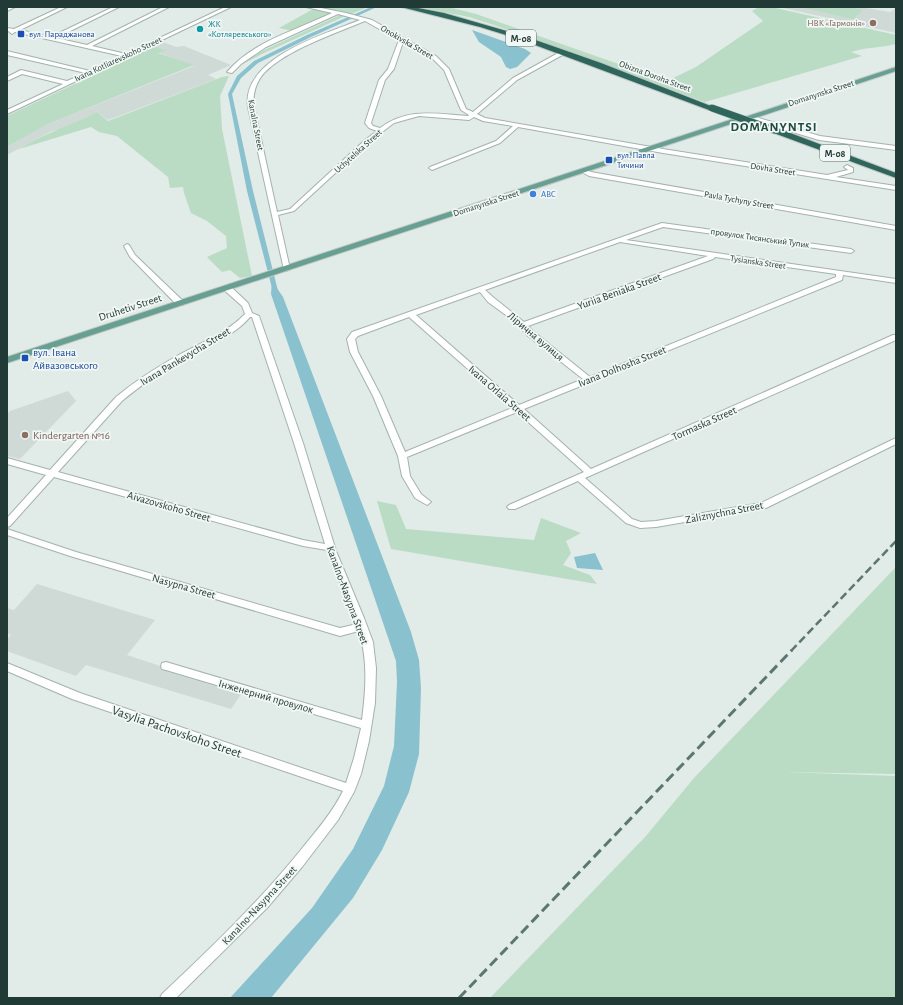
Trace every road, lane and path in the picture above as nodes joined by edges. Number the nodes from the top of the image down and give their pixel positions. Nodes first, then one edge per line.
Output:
1 (13, 7) edge
2 (65, 7) edge
3 (117, 7) edge
4 (167, 7) edge
5 (229, 7) edge
6 (308, 7) edge
7 (404, 7) edge
8 (7, 10) edge
9 (336, 13) junction
10 (362, 19) junction
11 (7, 29) edge
12 (14, 31) junction
13 (7, 34) edge
14 (51, 39) junction
15 (402, 39) junction
16 (401, 45) junction
17 (413, 45) junction
18 (87, 47) junction
19 (7, 53) edge
20 (562, 53) junction
21 (20, 56) junction
22 (125, 56) junction
23 (7, 62) edge
24 (896, 69) edge
25 (90, 72) junction
26 (230, 72) dead end
27 (7, 79) edge
28 (67, 83) junction
29 (7, 112) edge
30 (474, 116) junction
31 (745, 118) junction
32 (516, 126) junction
33 (381, 130) junction
34 (896, 148) edge
35 (651, 149) junction
36 (847, 167) dead end
37 (432, 168) dead end
38 (583, 171) junction
39 (896, 176) edge
40 (826, 178) junction
41 (896, 188) edge
42 (275, 214) junction
43 (896, 228) edge
44 (620, 240) junction
45 (128, 246) dead end
46 (851, 251) dead end
47 (712, 255) junction
48 (282, 270) junction
49 (840, 274) junction
50 (261, 277) joint
51 (896, 281) edge
52 (227, 288) junction
53 (484, 292) dead end
54 (180, 303) junction
55 (249, 314) junction
56 (410, 314) junction
57 (524, 326) junction
58 (896, 337) edge
59 (7, 360) edge
60 (589, 380) junction
61 (518, 408) junction
62 (896, 441) edge
63 (402, 456) junction
64 (7, 461) edge
65 (52, 473) junction
66 (591, 473) junction
67 (579, 478) junction
68 (427, 502) dead end
69 (512, 508) dead end
70 (7, 524) edge
71 (7, 532) edge
72 (331, 548) junction
73 (362, 627) junction
74 (166, 666) dead end
75 (7, 667) edge
76 (366, 725) junction
77 (350, 788) junction
78 (167, 998) edge

1 - 8 street
2 - 12 street
3 - 14 street
4 - 18 street
5 - 22 street, Ivana Kotliarevskoho Street
6 - 9 street, Onokivska Street
7 - 20 highway, Obizna Doroha Street / М-08
9 - 10 street, Onokivska Street
9 - 26 street
10 - 15 street, Onokivska Street
10 - 42 street, Kanalna Street
11 - 12 street
12 - 13 street
12 - 14 street
14 - 18 street
15 - 16 street
15 - 17 street, Onokivska Street
16 - 17 street
16 - 33 street
17 - 30 street, Onokivska Street
18 - 22 street
19 - 21 street
20 - 30 street
20 - 39 highway, Obizna Doroha Street / М-08, bridge
21 - 23 street
21 - 25 street
22 - 25 street, Ivana Kotliarevskoho Street
24 - 31 main road, Domanynska Street
25 - 28 street, Ivana Kotliarevskoho Street
27 - 28 street
28 - 29 street, Ivana Kotliarevskoho Street
30 - 32 street, Onokivska Street
30 - 33 street, Uchytelska Street
31 - 34 street
31 - 35 main road, Domanynska Street
32 - 35 street, Onokivska Street
32 - 37 street
33 - 42 street, Uchytelska Street
35 - 38 main road, Domanynska Street
35 - 40 street, Dovha Street
36 - 40 street
38 - 43 street, Pavla Tychyny Street
38 - 48 main road, Domanynska Street
40 - 41 street, Dovha Street
42 - 48 street, Kanalna Street
44 - 46 street, провулок Тисянський Тупик
44 - 47 street, Tysianska Street
44 - 56 street
45 - 54 street
47 - 49 street, Tysianska Street
47 - 57 street, Yuriia Beniaka Street
48 - 50 main road, Domanynska Street
49 - 51 street, Tysianska Street
49 - 60 street, Ivana Dolhosha Street
50 - 52 main road, Druhetiv Street
52 - 54 main road, Druhetiv Street
52 - 55 street, Kanalno-Nasypna Street
53 - 57 street, Лірична вулиця
54 - 59 main road, Druhetiv Street
55 - 65 street, Ivana Pankevycha Street
55 - 72 street, Kanalno-Nasypna Street
56 - 61 street, Ivana Orlaia Street
56 - 63 street
57 - 60 street, Лірична вулиця
58 - 66 street, Tormaska Street
60 - 61 street, Ivana Dolhosha Street
61 - 63 street, Ivana Dolhosha Street
61 - 66 street, Ivana Orlaia Street
62 - 67 street, Zaliznychna Street
63 - 68 street
64 - 65 street, Aivazovskoho Street
65 - 70 street, Ivana Pankevycha Street
65 - 72 street, Aivazovskoho Street
66 - 67 street, Tormaska Street
67 - 69 street, Tormaska Street
71 - 73 street, Nasypna Street
72 - 73 street, Kanalno-Nasypna Street
73 - 76 street, Kanalno-Nasypna Street
74 - 76 street, Інженерний провулок
75 - 77 street, Vasylia Pachovskoho Street
76 - 77 street, Kanalno-Nasypna Street
77 - 78 street, Kanalno-Nasypna Street

